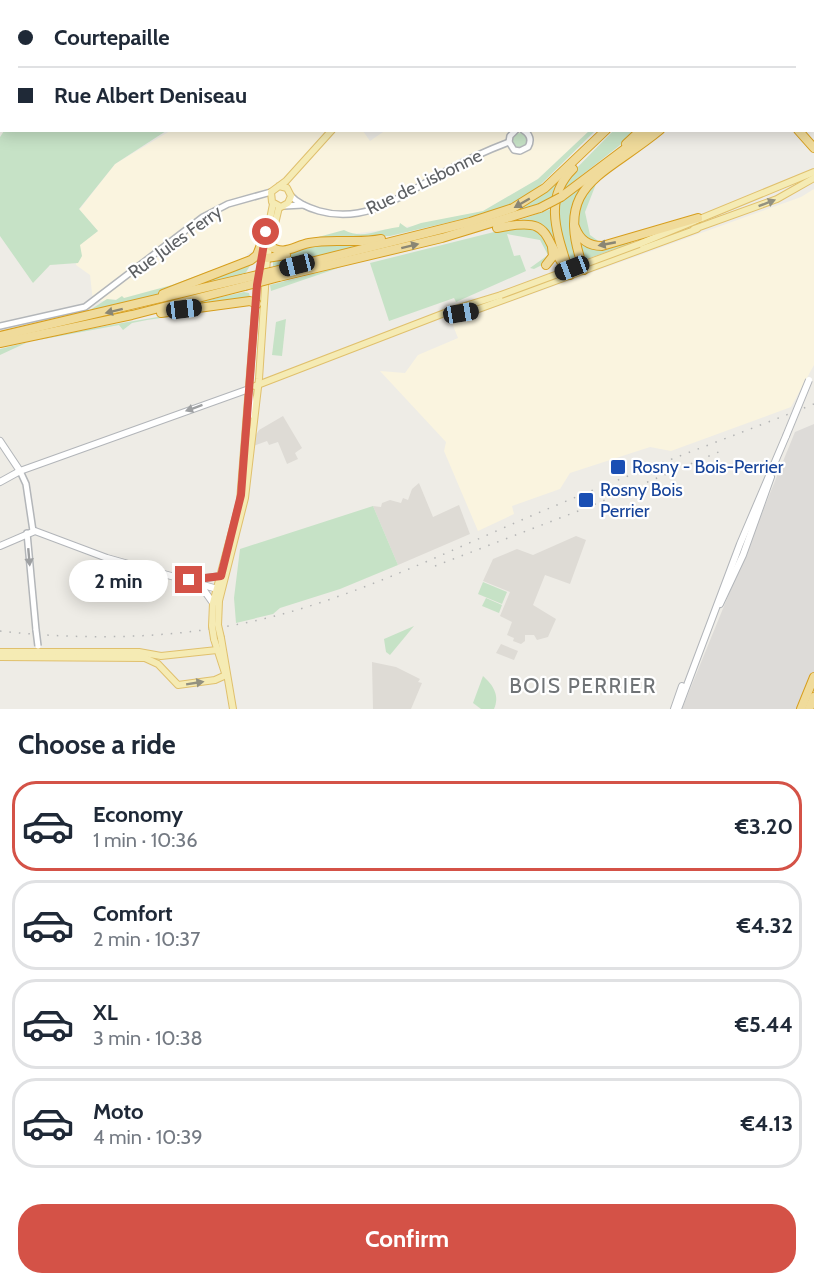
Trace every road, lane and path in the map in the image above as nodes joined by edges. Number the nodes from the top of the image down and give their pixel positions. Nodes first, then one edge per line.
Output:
1 (330, 132) edge
2 (336, 132) edge
3 (514, 132) edge
4 (525, 132) edge
5 (596, 132) edge
6 (604, 132) edge
7 (611, 132) edge
8 (639, 132) edge
9 (647, 132) edge
10 (658, 132) edge
11 (800, 132) edge
12 (509, 142) junction
13 (814, 148) edge
14 (566, 169) junction
15 (814, 172) edge
16 (814, 178) edge
17 (584, 181) junction
18 (279, 186) junction
19 (271, 192) junction
20 (290, 193) junction
21 (257, 197) junction
22 (277, 205) junction
23 (303, 205) junction
24 (698, 218) junction
25 (573, 220) junction
26 (481, 227) junction
27 (697, 229) junction
28 (266, 232) junction
29 (424, 232) junction
30 (551, 239) junction
31 (314, 242) junction
32 (639, 244) junction
33 (269, 245) junction
34 (267, 258) junction
35 (251, 260) junction
36 (260, 265) junction
37 (546, 265) dead end
38 (584, 270) junction
39 (569, 273) junction
40 (266, 274) junction
41 (279, 274) junction
42 (245, 282) junction
43 (259, 298) junction
44 (155, 301) junction
45 (444, 314) junction
46 (132, 315) junction
47 (255, 323) junction
48 (0, 326) edge
49 (0, 336) edge
50 (0, 343) edge
51 (814, 374) edge
52 (260, 382) junction
53 (249, 389) junction
54 (253, 415) junction
55 (0, 441) edge
56 (20, 471) junction
57 (0, 482) edge
58 (30, 532) junction
59 (0, 546) edge
60 (153, 572) junction
61 (223, 578) junction
62 (198, 584) junction
63 (219, 590) junction
64 (213, 603) junction
65 (215, 625) junction
66 (218, 639) junction
67 (217, 650) junction
68 (0, 652) edge
69 (39, 652) junction
70 (144, 655) junction
71 (161, 656) junction
72 (0, 657) edge
73 (694, 662) junction
74 (158, 664) junction
75 (226, 675) junction
76 (814, 677) edge
77 (215, 680) junction
78 (228, 687) junction
79 (814, 697) edge
80 (677, 707) edge
81 (233, 709) edge
82 (801, 709) edge
83 (809, 709) edge

1 - 18 main road
2 - 20 main road
3 - 12 street
4 - 12 street, Rue de Lisbonne
5 - 14 highway
6 - 14 highway
7 - 39 highway
8 - 17 highway
9 - 17 highway
10 - 25 highway
11 - 13 highway
12 - 23 street, Rue de Lisbonne
14 -> 29 highway
15 - 24 main road
27 -> 16 main road
17 - 26 highway, bridge
18 - 19 main road
18 - 20 main road
19 - 21 street, Rue Jules Ferry
19 - 22 main road
20 - 22 main road
20 - 23 street, Rue de Lisbonne
21 - 22 street, Rue Jules Ferry
21 - 48 street, Rue Jules Ferry
22 - 23 street, Rue de Lisbonne
22 - 28 main road
22 - 33 main road
24 -> 25 highway
24 - 32 main road
25 - 38 highway
26 - 30 highway
41 -> 26 highway
27 - 32 main road
27 - 38 main road
28 - 35 highway
28 - 36 main road
29 - 31 highway
29 - 41 highway
30 - 37 highway
30 - 39 highway
31 - 33 highway
31 - 34 highway
32 - 45 main road, bridge
33 - 34 main road
34 - 36 main road
34 - 40 main road
35 - 36 highway
35 - 44 highway
36 - 40 main road
36 - 43 main road
38 - 39 main road
39 - 45 main road
40 - 43 main road
41 - 42 highway, bridge
42 - 44 highway
42 - 46 highway
43 - 46 highway
43 - 47 main road
43 - 52 main road
44 -> 49 highway
45 - 52 main road
46 - 50 highway
47 - 52 main road
47 - 53 main road
51 - 73 main road, bridge
52 - 53 main road
52 - 54 main road
53 - 54 main road
53 -> 56 main road
53 - 61 main road
54 - 61 main road
55 - 56 main road
56 - 57 main road
56 - 58 street
58 - 59 main road
58 - 60 main road
58 -> 69 street, bridge
60 - 61 main road
60 - 62 main road
61 - 63 main road
62 - 63 main road
62 - 64 main road
63 - 64 main road
63 - 65 main road
64 - 65 main road
65 - 66 main road, bridge
66 - 67 main road
66 - 75 main road
67 - 71 main road
67 - 75 main road
68 - 69 main road
69 - 70 main road
69 - 72 main road
70 - 71 main road
70 - 74 main road
71 - 74 main road
73 - 80 main road
73 - 80 main road
74 -> 77 main road
75 - 77 main road
75 - 78 main road
76 - 82 highway
77 - 78 main road
78 - 81 main road
79 - 83 highway

